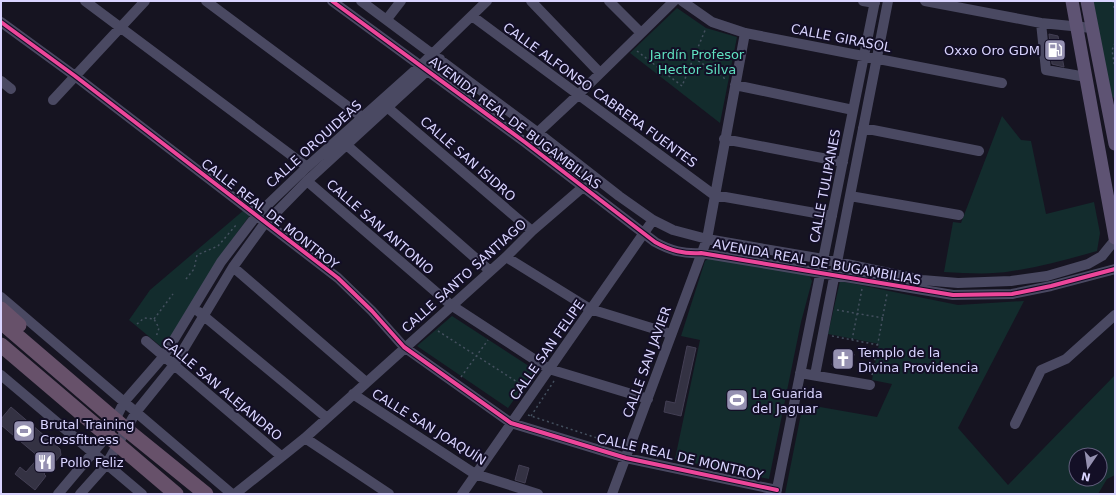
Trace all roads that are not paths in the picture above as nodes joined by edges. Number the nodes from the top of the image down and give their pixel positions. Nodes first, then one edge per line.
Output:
1 (85, 1) edge
2 (145, 1) edge
3 (206, 1) edge
4 (332, 1) edge
5 (361, 1) edge
6 (401, 1) edge
7 (487, 1) edge
8 (532, 1) edge
9 (609, 1) edge
10 (674, 1) edge
11 (682, 1) edge
12 (863, 1) edge
13 (888, 1) edge
14 (925, 1) edge
15 (1072, 1) edge
16 (1087, 1) edge
17 (875, 2) edge
18 (472, 16) junction
19 (386, 19) junction
20 (1, 22) edge
21 (1041, 23) junction
22 (121, 27) junction
23 (1078, 28) junction
24 (1092, 28) junction
25 (641, 33) junction
26 (745, 33) junction
27 (436, 56) junction
28 (864, 56) junction
29 (877, 58) junction
30 (424, 68) junction
31 (600, 73) junction
32 (75, 76) junction
33 (1086, 77) junction
34 (1, 81) edge
35 (1002, 83) dead end
36 (735, 85) junction
37 (11, 89) dead end
38 (578, 95) junction
39 (53, 100) dead end
40 (387, 108) junction
41 (853, 110) junction
42 (362, 117) junction
43 (1113, 123) edge
44 (863, 128) junction
45 (537, 132) junction
46 (339, 138) junction
47 (724, 139) junction
48 (526, 143) junction
49 (1115, 144) edge
50 (347, 145) junction
51 (979, 151) dead end
52 (843, 162) junction
53 (307, 167) junction
54 (307, 181) junction
55 (583, 187) junction
56 (714, 195) junction
57 (850, 196) junction
58 (959, 215) dead end
59 (256, 216) junction
60 (832, 216) junction
61 (653, 220) junction
62 (265, 223) junction
63 (532, 231) junction
64 (644, 233) junction
65 (707, 239) junction
66 (1115, 239) edge
67 (701, 253) junction
68 (506, 257) junction
69 (823, 259) junction
70 (837, 262) junction
71 (233, 266) junction
72 (1115, 269) edge
73 (490, 270) junction
74 (821, 272) junction
75 (835, 274) junction
76 (930, 280) junction
77 (926, 291) junction
78 (1, 297) edge
79 (451, 305) junction
80 (193, 307) junction
81 (1, 309) edge
82 (590, 309) junction
83 (203, 315) junction
84 (1115, 315) edge
85 (1, 322) edge
86 (671, 334) junction
87 (151, 340) road end
88 (1, 345) edge
89 (404, 347) junction
90 (164, 356) junction
91 (1, 357) edge
92 (174, 365) junction
93 (549, 369) junction
94 (800, 373) junction
95 (1, 375) edge
96 (815, 375) junction
97 (366, 382) junction
98 (74, 383) junction
99 (870, 385) road end
100 (353, 394) junction
101 (64, 398) junction
102 (648, 398) junction
103 (124, 402) junction
104 (136, 412) junction
105 (327, 418) junction
106 (114, 419) junction
107 (511, 423) junction
108 (1016, 424) dead end
109 (127, 430) junction
110 (106, 436) junction
111 (304, 438) junction
112 (119, 445) junction
113 (93, 453) junction
114 (281, 456) junction
115 (626, 458) junction
116 (106, 464) junction
117 (475, 474) junction
118 (776, 492) edge
119 (58, 494) edge
120 (80, 494) edge
121 (142, 494) edge
122 (176, 494) edge
123 (206, 494) edge
124 (233, 494) edge
125 (389, 494) edge
126 (462, 494) edge
127 (538, 494) edge
128 (612, 494) edge

1 - 22 street
2 - 22 street
3 - 42 street
4 - 30 street, AVENIDA REAL DE BUGAMBILIAS
5 - 19 street, AVENIDA REAL DE BUGAMBILIAS
6 - 19 street
7 - 18 street, CALLE ORQUIDEAS
8 - 31 street
9 - 25 street
10 - 25 street
11 - 26 street, CALLE GIRASOL
12 - 17 street
13 - 29 street, CALLE TULIPANES
14 - 21 street
15 - 23 main road
16 - 24 main road
17 - 28 street, CALLE TULIPANES
18 - 27 street, CALLE ORQUIDEAS
18 - 38 street, CALLE ALFONSO CABRERA FUENTES
19 - 27 street, AVENIDA REAL DE BUGAMBILIAS
20 - 32 street, CALLE REAL DE MONTROY
21 - 23 street
21 - 33 street
22 - 32 street
22 - 53 street
23 - 24 street
23 - 33 main road
24 - 43 main road
25 - 31 street
26 - 28 street, CALLE GIRASOL
26 - 36 street, CALLE SAN JAVIER
27 - 30 street, CALLE ORQUIDEAS
27 - 45 street, AVENIDA REAL DE BUGAMBILIAS
28 - 29 street, CALLE GIRASOL
28 - 41 street, CALLE TULIPANES
29 - 35 street, CALLE GIRASOL
29 - 44 street, CALLE TULIPANES
30 - 40 street, CALLE ORQUIDEAS
30 - 42 street, CALLE ORQUIDEAS
30 - 48 street, AVENIDA REAL DE BUGAMBILIAS
31 - 38 street
32 - 39 street
32 - 59 street, CALLE REAL DE MONTROY
33 - 66 main road
34 - 37 street
36 - 41 street
36 - 47 street, CALLE SAN JAVIER
38 - 45 street
38 - 56 street, CALLE ALFONSO CABRERA FUENTES
40 - 50 street, CALLE ORQUIDEAS
40 - 63 street, CALLE SAN ISIDRO
41 - 52 street, CALLE TULIPANES
42 - 46 street, CALLE ORQUIDEAS
43 - 49 main road
44 - 51 street
44 - 57 street, CALLE TULIPANES
45 - 48 street
45 - 61 street, AVENIDA REAL DE BUGAMBILIAS
46 - 50 street
46 - 53 street, CALLE ORQUIDEAS
47 - 52 street
47 - 56 street, CALLE SAN JAVIER
48 - 55 street, AVENIDA REAL DE BUGAMBILIAS
50 - 54 street, CALLE ORQUIDEAS
50 - 73 street
52 - 60 street, CALLE TULIPANES
53 - 59 street, CALLE ORQUIDEAS
54 - 62 street, CALLE ORQUIDEAS
54 - 79 street, CALLE SAN ANTONIO
55 - 63 street, CALLE SANTO SANTIAGO
55 - 64 street, AVENIDA REAL DE BUGAMBILIAS
56 - 60 street
56 - 65 street, CALLE SAN JAVIER
57 - 58 street
57 - 70 street, CALLE TULIPANES
59 - 62 street, CALLE REAL DE MONTROY
59 - 80 street, CALLE ORQUIDEAS
60 - 69 street, CALLE TULIPANES
61 - 64 street, CALLE SAN FELIPE
61 - 65 street, AVENIDA REAL DE BUGAMBILIAS
62 - 71 street, CALLE ORQUIDEAS
62 - 89 street, CALLE REAL DE MONTROY
63 - 68 street, CALLE SANTO SANTIAGO
64 - 67 street, AVENIDA REAL DE BUGAMBILIAS
64 - 82 street, CALLE SAN FELIPE
65 - 67 street, CALLE SAN JAVIER
65 - 69 street, AVENIDA REAL DE BUGAMBILIAS
66 - 76 street, AVENIDA REAL DE BUGAMBILIAS
67 - 74 street, AVENIDA REAL DE BUGAMBILIAS
67 - 86 street, CALLE SAN JAVIER
68 - 73 street, CALLE SANTO SANTIAGO
68 - 82 street
69 - 70 street, AVENIDA REAL DE BUGAMBILIAS
69 - 74 street, CALLE TULIPANES
70 - 75 street, CALLE TULIPANES
70 - 76 street, AVENIDA REAL DE BUGAMBILIAS
71 - 83 street, CALLE ORQUIDEAS
71 - 97 street, CALLE SAN JOAQUÍN
72 - 77 street, AVENIDA REAL DE BUGAMBILIAS
73 - 79 street, CALLE SANTO SANTIAGO
74 - 75 street, AVENIDA REAL DE BUGAMBILIAS
74 - 94 street, CALLE TULIPANES
75 - 77 street, AVENIDA REAL DE BUGAMBILIAS
75 - 96 street, CALLE TULIPANES
76 - 77 street
78 - 103 street
79 - 89 street, CALLE SANTO SANTIAGO
79 - 93 street, CALLE SAN ANTONIO
80 - 83 street
80 - 90 street, CALLE ORQUIDEAS
81 - 98 highway
82 - 86 street
82 - 93 street, CALLE SAN FELIPE
83 - 92 street, CALLE ORQUIDEAS
83 - 105 street
84 - 108 street
85 - 98 highway
86 - 102 street, CALLE SAN JAVIER
87 - 90 street, CALLE SAN ALEJANDRO
88 - 101 highway
89 - 97 street, CALLE SANTO SANTIAGO
89 - 107 street, CALLE REAL DE MONTROY
90 - 92 street, CALLE SAN ALEJANDRO
90 - 103 street, CALLE ORQUIDEAS
91 - 101 highway
92 - 104 street, CALLE ORQUIDEAS
92 - 114 street, CALLE SAN ALEJANDRO
93 - 102 street, CALLE SAN ANTONIO
93 - 107 street, CALLE SAN FELIPE
94 - 96 street
94 - 118 street, CALLE TULIPANES
95 - 113 street
96 - 99 street
97 - 100 street, CALLE SANTO SANTIAGO
98 - 106 highway
100 - 105 street, CALLE SANTO SANTIAGO
100 - 117 street, CALLE SAN JOAQUÍN
101 - 110 highway
102 - 115 street, CALLE SAN JAVIER
103 - 104 street
103 - 106 street, CALLE ORQUIDEAS
104 - 109 street, CALLE ORQUIDEAS
104 - 124 street
105 - 111 street, CALLE SANTO SANTIAGO
106 - 109 highway
106 - 110 street, CALLE ORQUIDEAS
107 - 115 street, CALLE REAL DE MONTROY
107 - 117 street, CALLE SAN FELIPE
109 - 112 street, CALLE ORQUIDEAS
109 - 123 highway
110 - 112 highway
110 - 113 street, CALLE ORQUIDEAS
111 - 114 street, CALLE SANTO SANTIAGO
111 - 125 street
112 - 116 street, CALLE ORQUIDEAS
112 - 122 highway
113 - 116 street
113 - 119 street, CALLE ORQUIDEAS
114 - 124 street, CALLE SANTO SANTIAGO
115 - 118 street, CALLE REAL DE MONTROY
115 - 128 street, CALLE SAN JAVIER
116 - 120 street, CALLE ORQUIDEAS
116 - 121 street
117 - 126 street, CALLE SAN FELIPE
117 - 127 street, CALLE SAN JOAQUÍN

